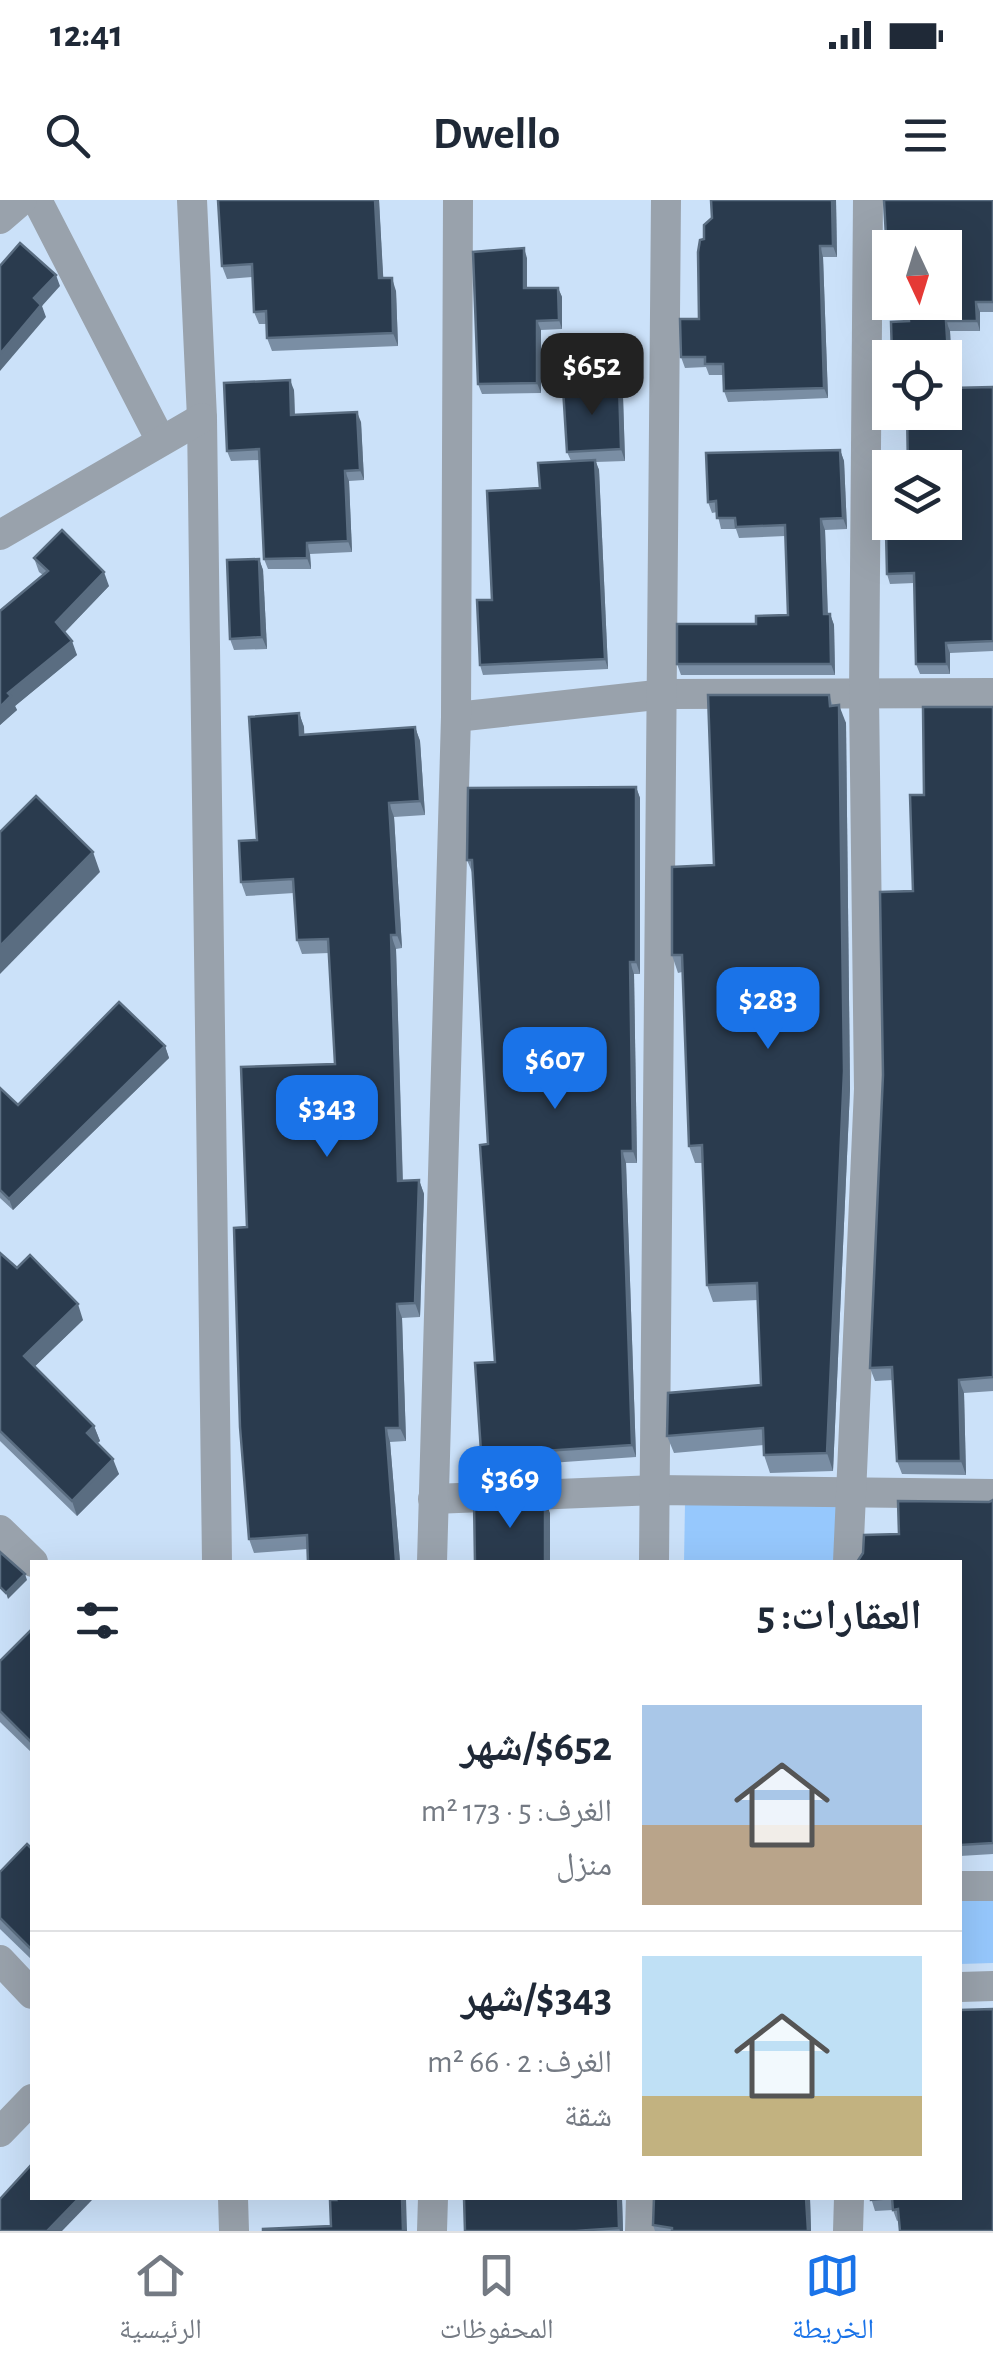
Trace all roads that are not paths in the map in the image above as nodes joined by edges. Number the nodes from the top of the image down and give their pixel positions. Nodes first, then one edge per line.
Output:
1 (22, 200) edge
2 (37, 200) edge
3 (192, 200) edge
4 (458, 200) edge
5 (666, 200) edge
6 (868, 200) edge
7 (0, 218) edge
8 (202, 418) junction
9 (161, 441) junction
10 (0, 535) edge
11 (993, 693) edge
12 (665, 694) junction
13 (864, 696) junction
14 (456, 718) junction
15 (656, 1490) junction
16 (848, 1493) junction
17 (993, 1494) edge
18 (433, 1499) junction
19 (0, 1530) edge
20 (31, 1560) edge
21 (218, 1560) edge
22 (432, 1560) edge
23 (654, 1560) edge
24 (848, 1560) edge
25 (962, 1886) edge
26 (993, 1886) edge
27 (0, 1960) edge
28 (993, 1986) edge
29 (962, 1987) edge
30 (30, 1992) edge
31 (30, 2101) edge
32 (0, 2132) edge
33 (233, 2200) edge
34 (433, 2200) edge
35 (641, 2200) edge
36 (849, 2200) edge
37 (234, 2231) edge
38 (432, 2231) edge
39 (640, 2231) edge
40 (848, 2231) edge

1 - 7 street
2 - 9 street
3 - 8 street
4 - 14 street
5 - 12 street
6 - 13 street
8 - 9 street
8 - 21 street
9 - 10 street
11 - 13 street
12 - 13 street
12 - 14 street
12 - 15 street
13 - 16 street
14 - 18 street
15 - 16 street
15 - 18 street
15 - 23 street
16 - 17 street
16 - 24 street
18 - 22 street
19 - 20 street
25 - 26 street
27 - 30 street
28 - 29 street
31 - 32 street
33 - 37 street
34 - 38 street
35 - 39 street
36 - 40 street

